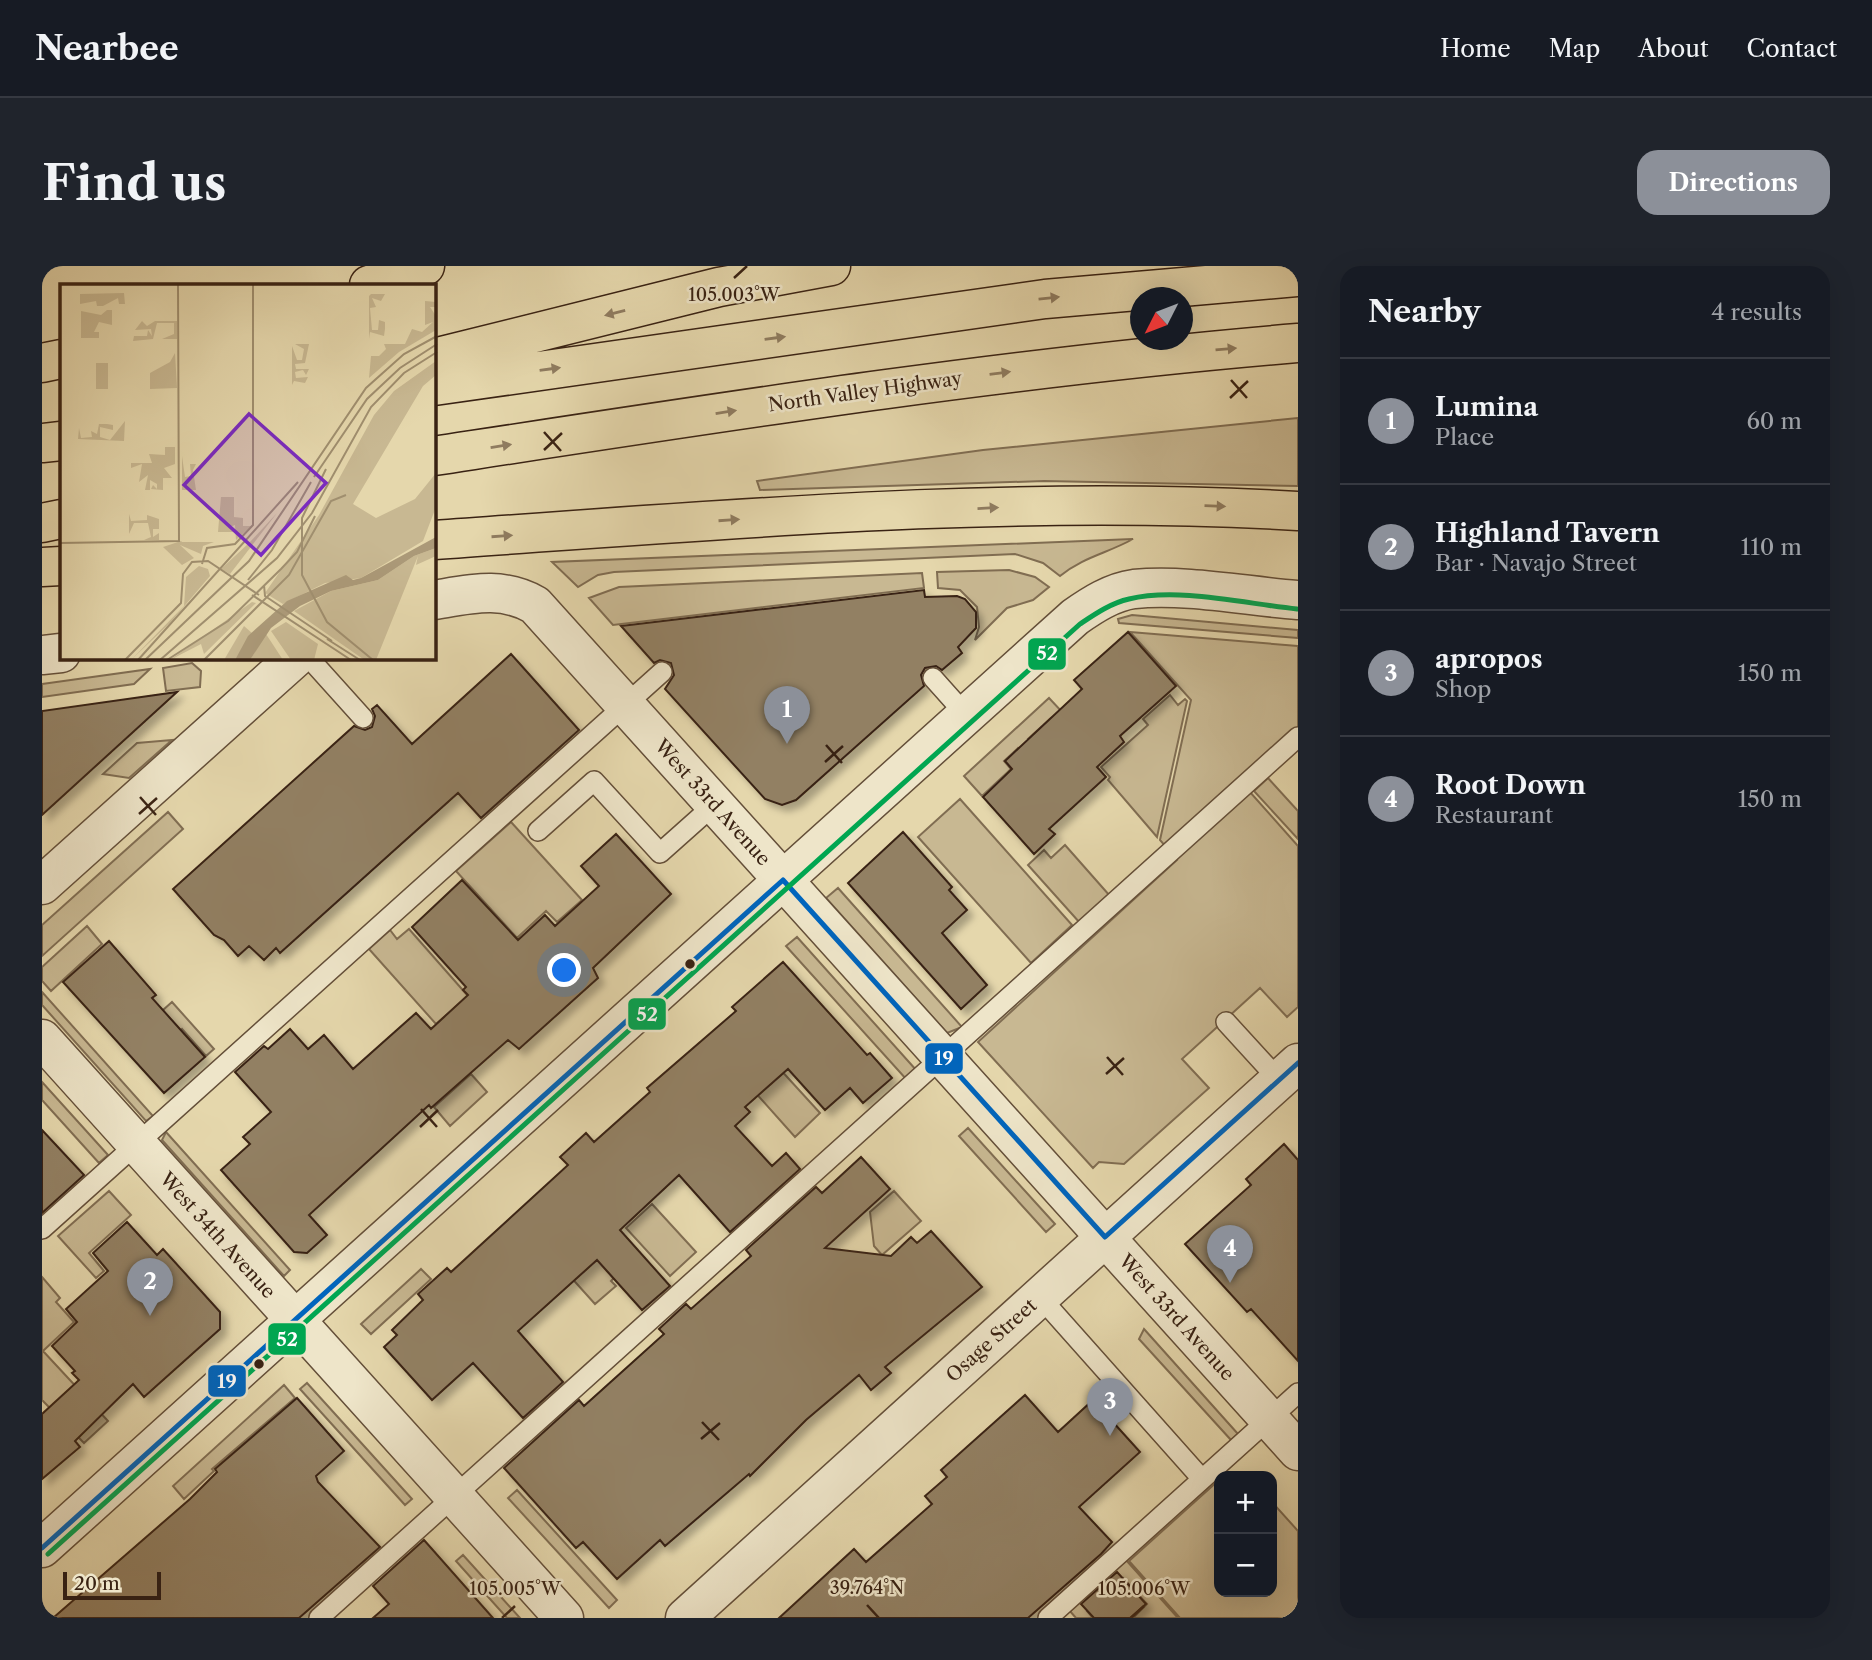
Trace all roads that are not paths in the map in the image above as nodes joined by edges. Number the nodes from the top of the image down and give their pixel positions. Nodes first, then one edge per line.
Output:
1 (425, 266) edge
2 (831, 266) edge
3 (1298, 277) edge
4 (372, 284) edge
5 (1298, 343) edge
6 (436, 358) edge
7 (60, 359) edge
8 (42, 363) edge
9 (436, 386) edge
10 (60, 441) edge
11 (42, 443) edge
12 (436, 456) edge
13 (1298, 511) edge
14 (60, 519) edge
15 (42, 523) edge
16 (436, 540) edge
17 (60, 566) edge
18 (42, 567) edge
19 (436, 600) edge
20 (1298, 600) edge
21 (60, 653) edge
22 (42, 655) edge
23 (293, 660) edge
24 (311, 660) edge
25 (662, 672) dead end
26 (933, 678) dead end
27 (626, 705) junction
28 (966, 715) junction
29 (363, 718) dead end
30 (1298, 737) edge
31 (715, 804) junction
32 (538, 831) dead end
33 (783, 880) junction
34 (42, 885) edge
35 (1226, 1023) dead end
36 (42, 1039) edge
37 (943, 1057) junction
38 (1288, 1072) edge
39 (136, 1144) junction
40 (42, 1229) edge
41 (1105, 1237) junction
42 (1040, 1297) junction
43 (295, 1320) junction
44 (1298, 1393) edge
45 (1269, 1419) junction
46 (1298, 1451) edge
47 (1202, 1479) junction
48 (454, 1496) junction
49 (42, 1548) edge
50 (319, 1618) edge
51 (564, 1618) edge
52 (685, 1618) edge
53 (1048, 1618) edge

1 - 4 highway
2 -> 6 highway
9 -> 3 highway
12 -> 5 highway, North Valley Highway
7 - 8 highway
10 - 11 highway
16 -> 13 highway
14 - 15 highway
17 - 18 highway
19 - 27 street, West 33rd Avenue
20 - 28 street
21 - 22 street
23 - 34 street
24 - 29 lane
25 - 27 lane
26 - 28 lane
27 - 31 street, West 33rd Avenue
27 - 39 lane
28 - 33 street
30 - 37 lane
31 - 32 lane
31 - 33 street, West 33rd Avenue
33 - 37 street, West 33rd Avenue
33 - 43 street
35 - 38 lane
36 - 39 street, West 34th Avenue
37 - 41 street, West 33rd Avenue
37 - 48 lane
38 - 41 street, Osage Street
39 - 40 lane
39 - 43 street, West 34th Avenue
41 - 42 street, Osage Street
41 - 45 street, West 33rd Avenue
42 - 47 lane
42 - 52 street, Osage Street
43 - 48 street, West 34th Avenue
43 - 49 street
44 - 45 lane
45 - 46 street, West 33rd Avenue
45 - 47 lane
47 - 53 lane
48 - 50 lane
48 - 51 street, West 34th Avenue

